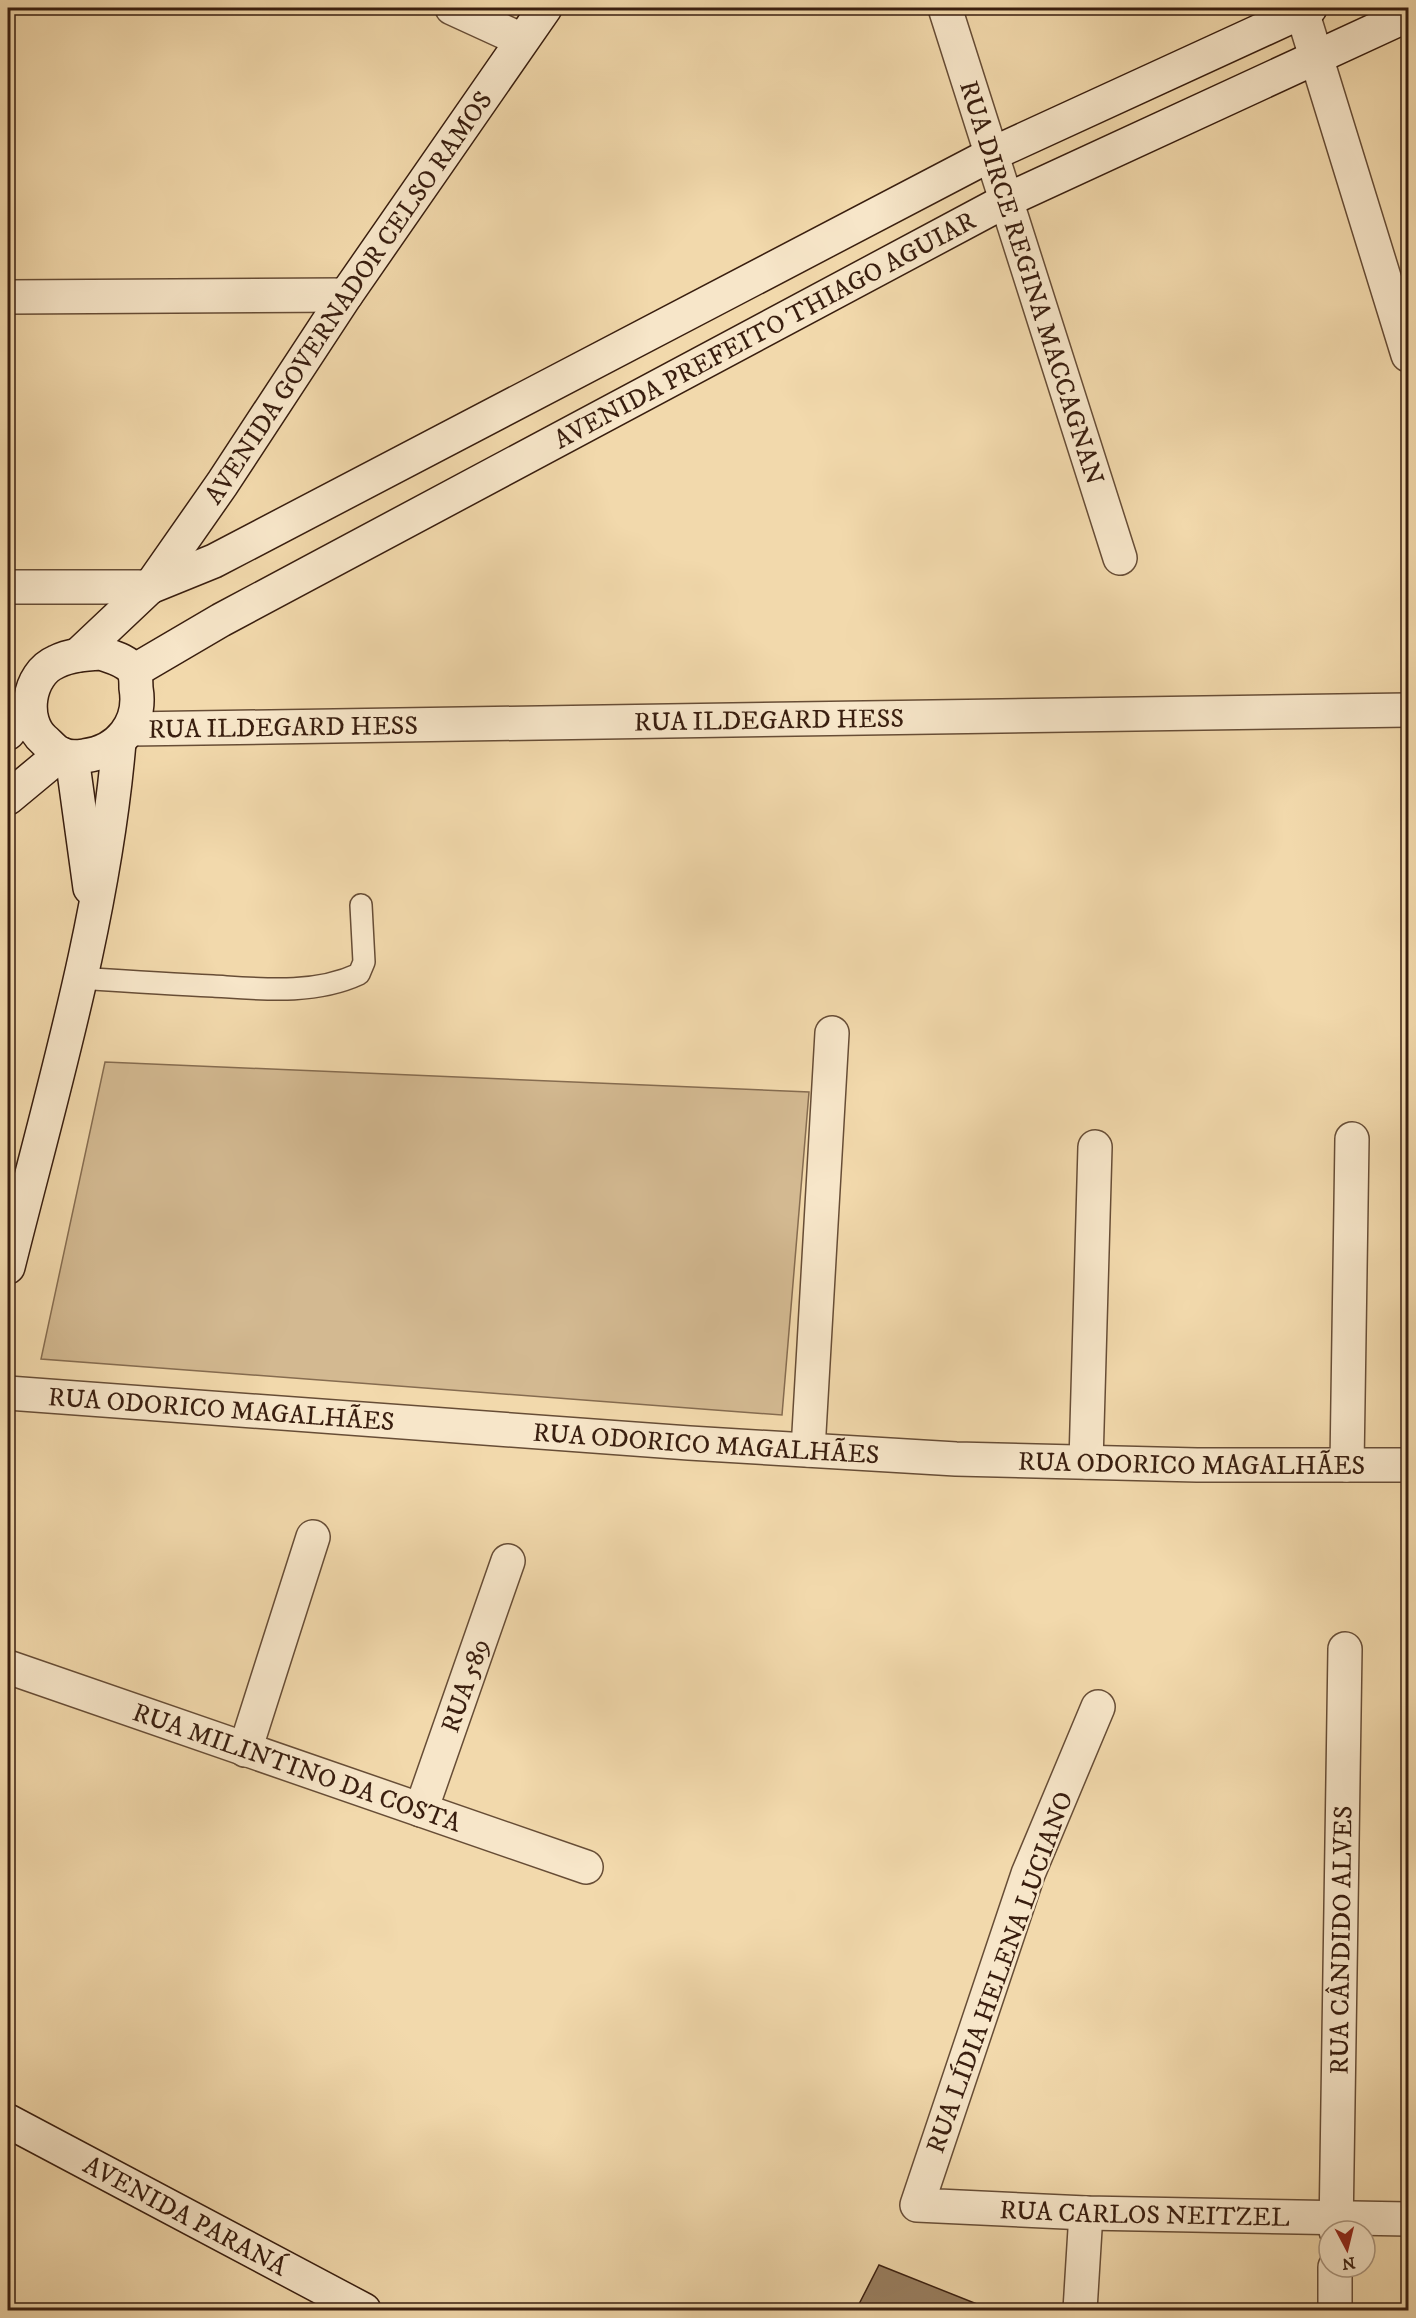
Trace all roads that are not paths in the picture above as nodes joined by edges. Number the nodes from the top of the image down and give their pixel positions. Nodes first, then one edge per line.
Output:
1 (452, 8) edge
2 (545, 8) edge
3 (945, 8) edge
4 (1304, 9) edge
5 (1408, 15) edge
6 (522, 39) junction
7 (1316, 58) junction
8 (992, 154) junction
9 (1006, 200) junction
10 (346, 295) junction
11 (8, 297) edge
12 (1408, 355) edge
13 (1120, 558) dead end
14 (8, 587) edge
15 (150, 587) junction
16 (78, 655) junction
17 (128, 666) junction
18 (29, 705) junction
19 (1408, 710) edge
20 (8, 733) edge
21 (124, 736) junction
22 (67, 756) junction
23 (8, 798) edge
24 (362, 905) dead end
25 (94, 920) junction
26 (80, 978) junction
27 (832, 1033) dead end
28 (1352, 1139) dead end
29 (1095, 1148) dead end
30 (8, 1267) edge
31 (8, 1393) edge
32 (808, 1450) junction
33 (1086, 1462) junction
34 (1347, 1465) junction
35 (1408, 1465) edge
36 (313, 1537) dead end
37 (508, 1562) dead end
38 (1345, 1649) dead end
39 (8, 1667) edge
40 (1098, 1707) dead end
41 (245, 1750) junction
42 (421, 1810) junction
43 (585, 1867) dead end
44 (8, 2121) edge
45 (917, 2205) joint
46 (1086, 2213) junction
47 (1336, 2219) edge
48 (1408, 2219) edge
49 (1377, 2221) edge
50 (1317, 2223) edge
51 (1335, 2279) edge
52 (364, 2310) edge
53 (1080, 2310) edge
54 (1335, 2310) edge

1 - 6 street
2 - 6 street, AVENIDA GOVERNADOR CELSO RAMOS
3 - 8 street, RUA DIRCE REGINA MACCAGNAN
4 - 7 street
4 - 8 street, AVENIDA PREFEITO THIAGO AGUIAR
5 - 7 street, AVENIDA PREFEITO THIAGO AGUIAR
6 - 10 street, AVENIDA GOVERNADOR CELSO RAMOS
7 - 9 street, AVENIDA PREFEITO THIAGO AGUIAR
7 - 12 street
8 - 9 street, RUA DIRCE REGINA MACCAGNAN
8 - 15 street, AVENIDA PREFEITO THIAGO AGUIAR
9 - 13 street, RUA DIRCE REGINA MACCAGNAN
9 - 17 street, AVENIDA PREFEITO THIAGO AGUIAR
10 - 11 street
10 - 15 street, AVENIDA GOVERNADOR CELSO RAMOS
14 - 15 street
15 - 16 street, AVENIDA GOVERNADOR CELSO RAMOS
15 - 17 street, AVENIDA GOVERNADOR CELSO RAMOS
16 - 17 street
16 - 18 street
17 - 21 street
18 - 20 street
18 - 22 street
19 - 21 street, RUA ILDEGARD HESS
21 - 22 street
21 - 25 street
22 - 23 street
22 - 25 street
24 - 26 lane
25 - 26 street
26 - 30 street
27 - 32 street
28 - 34 street
29 - 33 street
31 - 32 street, RUA ODORICO MAGALHÃES
32 - 33 street, RUA ODORICO MAGALHÃES
33 - 34 street, RUA ODORICO MAGALHÃES
34 - 35 street, RUA ODORICO MAGALHÃES
36 - 41 street
37 - 42 street, RUA 589
38 - 47 street, RUA CÂNDIDO ALVES
39 - 41 street, RUA MILINTINO DA COSTA
40 - 45 street, RUA LÍDIA HELENA LUCIANO
41 - 42 street, RUA MILINTINO DA COSTA
42 - 43 street, RUA MILINTINO DA COSTA
44 - 52 street, AVENIDA PARANÁ
45 - 46 street, RUA CARLOS NEITZEL
46 - 50 street, RUA CARLOS NEITZEL
46 - 53 street
48 - 49 street, RUA CARLOS NEITZEL
51 - 54 street

